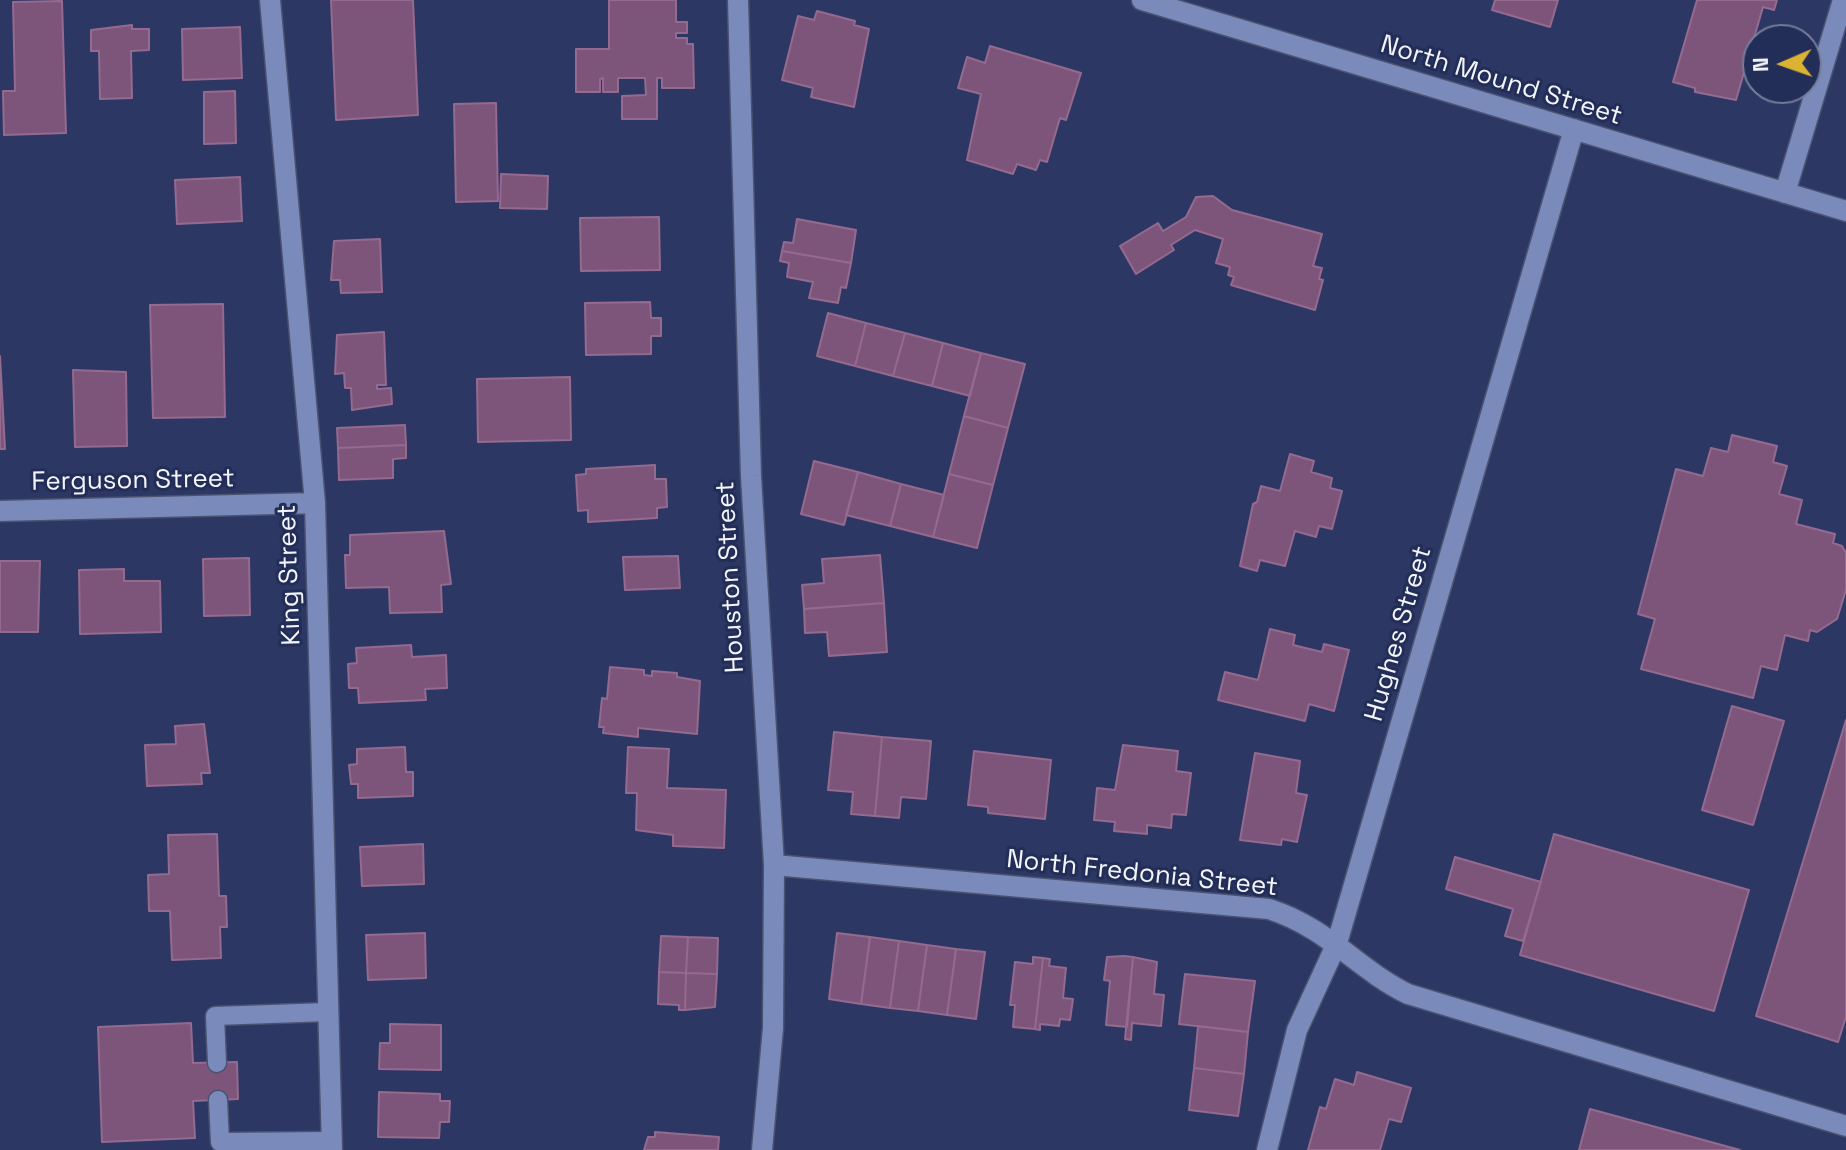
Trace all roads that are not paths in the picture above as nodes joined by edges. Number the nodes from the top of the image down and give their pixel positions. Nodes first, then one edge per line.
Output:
1 (270, 0) edge
2 (738, 0) edge
3 (1142, 0) edge
4 (1843, 0) edge
5 (1574, 129) junction
6 (1785, 193) junction
7 (1846, 211) edge
8 (315, 503) junction
9 (0, 511) edge
10 (774, 865) junction
11 (1337, 943) junction
12 (328, 1012) junction
13 (217, 1063) dead end
14 (218, 1100) dead end
15 (1846, 1126) edge
16 (332, 1146) edge
17 (762, 1150) edge
18 (1267, 1150) edge

1 - 8 street, King Street
2 - 10 street, Houston Street
3 - 5 street, North Mound Street
4 - 6 street
5 - 6 street, North Mound Street
5 - 11 street, Hughes Street
6 - 7 street, North Mound Street
8 - 9 street, Ferguson Street
8 - 12 street, King Street
10 - 11 street, North Fredonia Street
10 - 17 street, Houston Street
11 - 15 street, North Fredonia Street
11 - 18 street, Hughes Street
12 - 13 lane
12 - 16 street, King Street
14 - 16 lane

